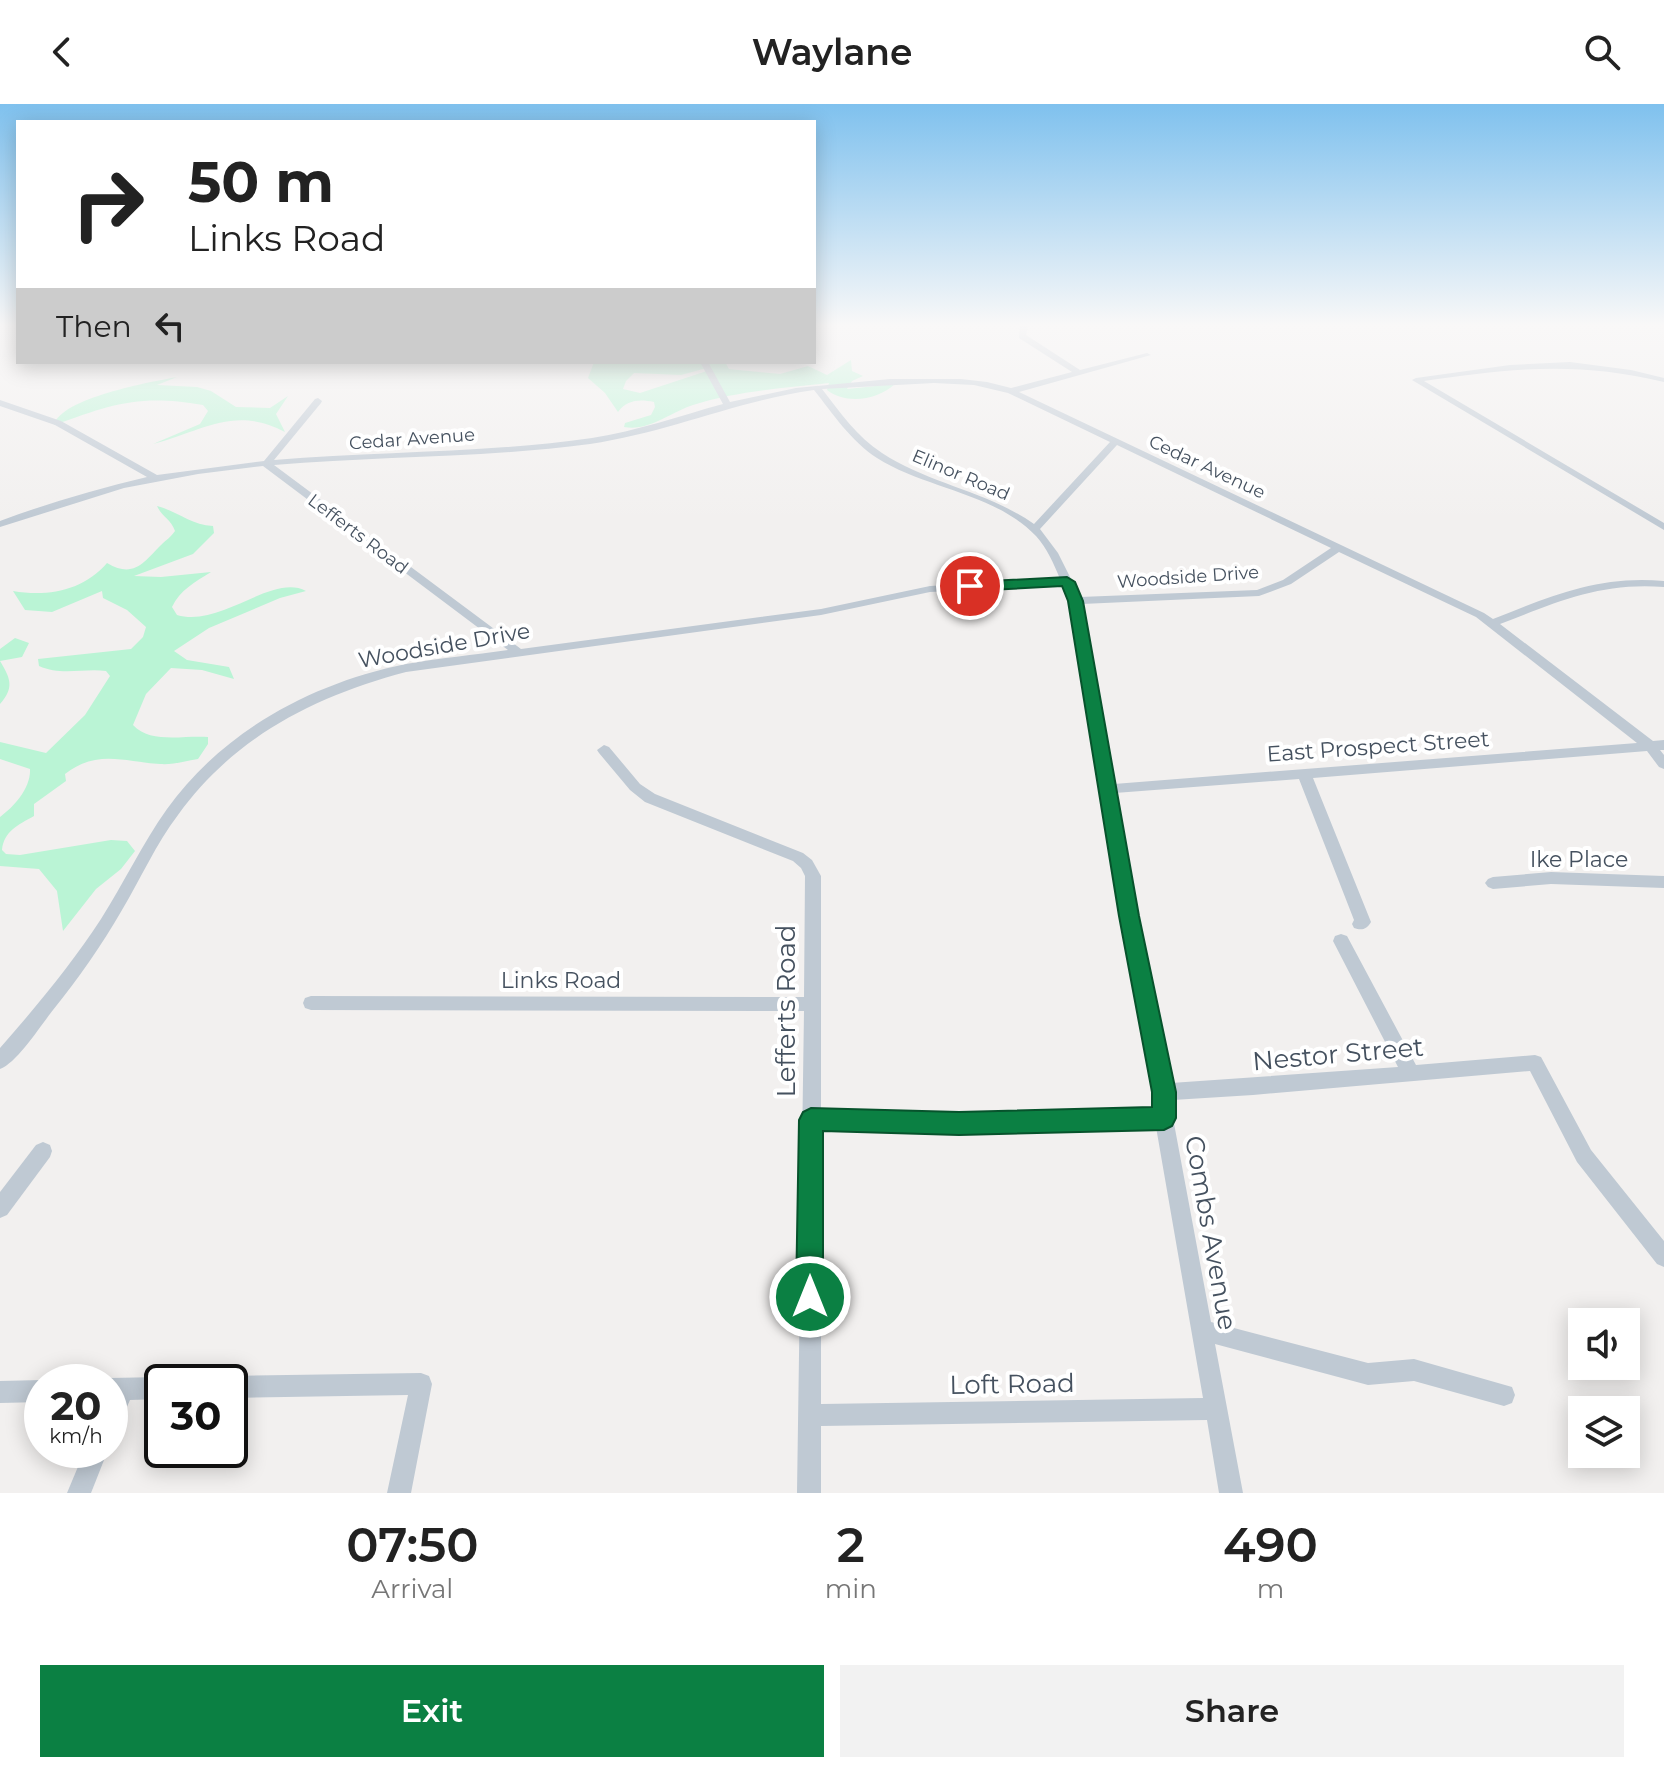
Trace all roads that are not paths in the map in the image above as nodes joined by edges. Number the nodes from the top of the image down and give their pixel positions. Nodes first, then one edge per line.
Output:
1 (720, 391) edge
2 (803, 391) edge
3 (819, 391) edge
4 (1011, 391) edge
5 (1434, 391) edge
6 (318, 401) dead end
7 (0, 403) edge
8 (728, 406) junction
9 (1116, 441) junction
10 (266, 464) junction
11 (157, 479) junction
12 (0, 524) edge
13 (1664, 527) edge
14 (1035, 529) junction
15 (1339, 547) junction
16 (1067, 582) junction
17 (1664, 584) edge
18 (1076, 601) junction
19 (1493, 623) junction
20 (518, 652) junction
21 (1093, 699) joint
22 (1657, 746) edge
23 (604, 750) dead end
24 (1664, 764) edge
25 (1304, 773) junction
26 (1108, 789) junction
27 (1664, 882) edge
28 (1493, 883) dead end
29 (1360, 924) dead end
30 (1341, 941) dead end
31 (311, 1003) dead end
32 (811, 1004) junction
33 (0, 1061) edge
34 (1411, 1073) junction
35 (1164, 1092) junction
36 (1164, 1118) junction
37 (811, 1120) junction
38 (43, 1151) dead end
39 (0, 1208) edge
40 (1664, 1257) edge
41 (1201, 1330) junction
42 (248, 1387) edge
43 (24, 1391) edge
44 (0, 1392) edge
45 (1504, 1395) dead end
46 (1216, 1409) junction
47 (809, 1415) junction
48 (89, 1468) edge
49 (79, 1493) edge
50 (399, 1493) edge
51 (809, 1493) edge
52 (1231, 1493) edge

1 - 8 street
2 - 8 street, Cedar Avenue
3 - 14 street, Elinor Road
4 - 9 street, Cedar Avenue
5 - 13 street
6 - 10 street
7 - 11 street
8 - 10 street, Cedar Avenue
9 - 14 street
9 - 15 street, Cedar Avenue
10 - 11 street, Cedar Avenue
10 - 20 street, Lefferts Road
11 - 12 street, Cedar Avenue
14 - 16 street, Elinor Road
15 - 18 street, Woodside Drive
15 - 19 street, Cedar Avenue
16 - 18 street, Elinor Road
16 - 20 street, Woodside Drive
17 - 19 street
18 - 21 street, Elinor Road
19 - 22 street, Cedar Avenue
20 - 33 street, Woodside Drive
21 - 26 street, Combs Avenue
22 - 24 street, Cedar Avenue
22 - 25 street, East Prospect Street
23 - 32 street, Lefferts Road
25 - 26 street, East Prospect Street
25 - 29 street
26 - 35 street, Combs Avenue
27 - 28 street, Ike Place
30 - 34 street
31 - 32 street, Links Road
32 - 37 street, Lefferts Road
34 - 35 street, Nestor Street
34 - 40 street, Nestor Street
35 - 36 street, Combs Avenue
36 - 37 street
36 - 41 street, Combs Avenue
37 - 47 street, Lefferts Road
38 - 39 street
41 - 45 street
41 - 46 street, Combs Avenue
42 - 50 street
43 - 44 street
46 - 47 street, Loft Road
46 - 52 street, Combs Avenue
47 - 51 street, Lefferts Road
48 - 49 street

